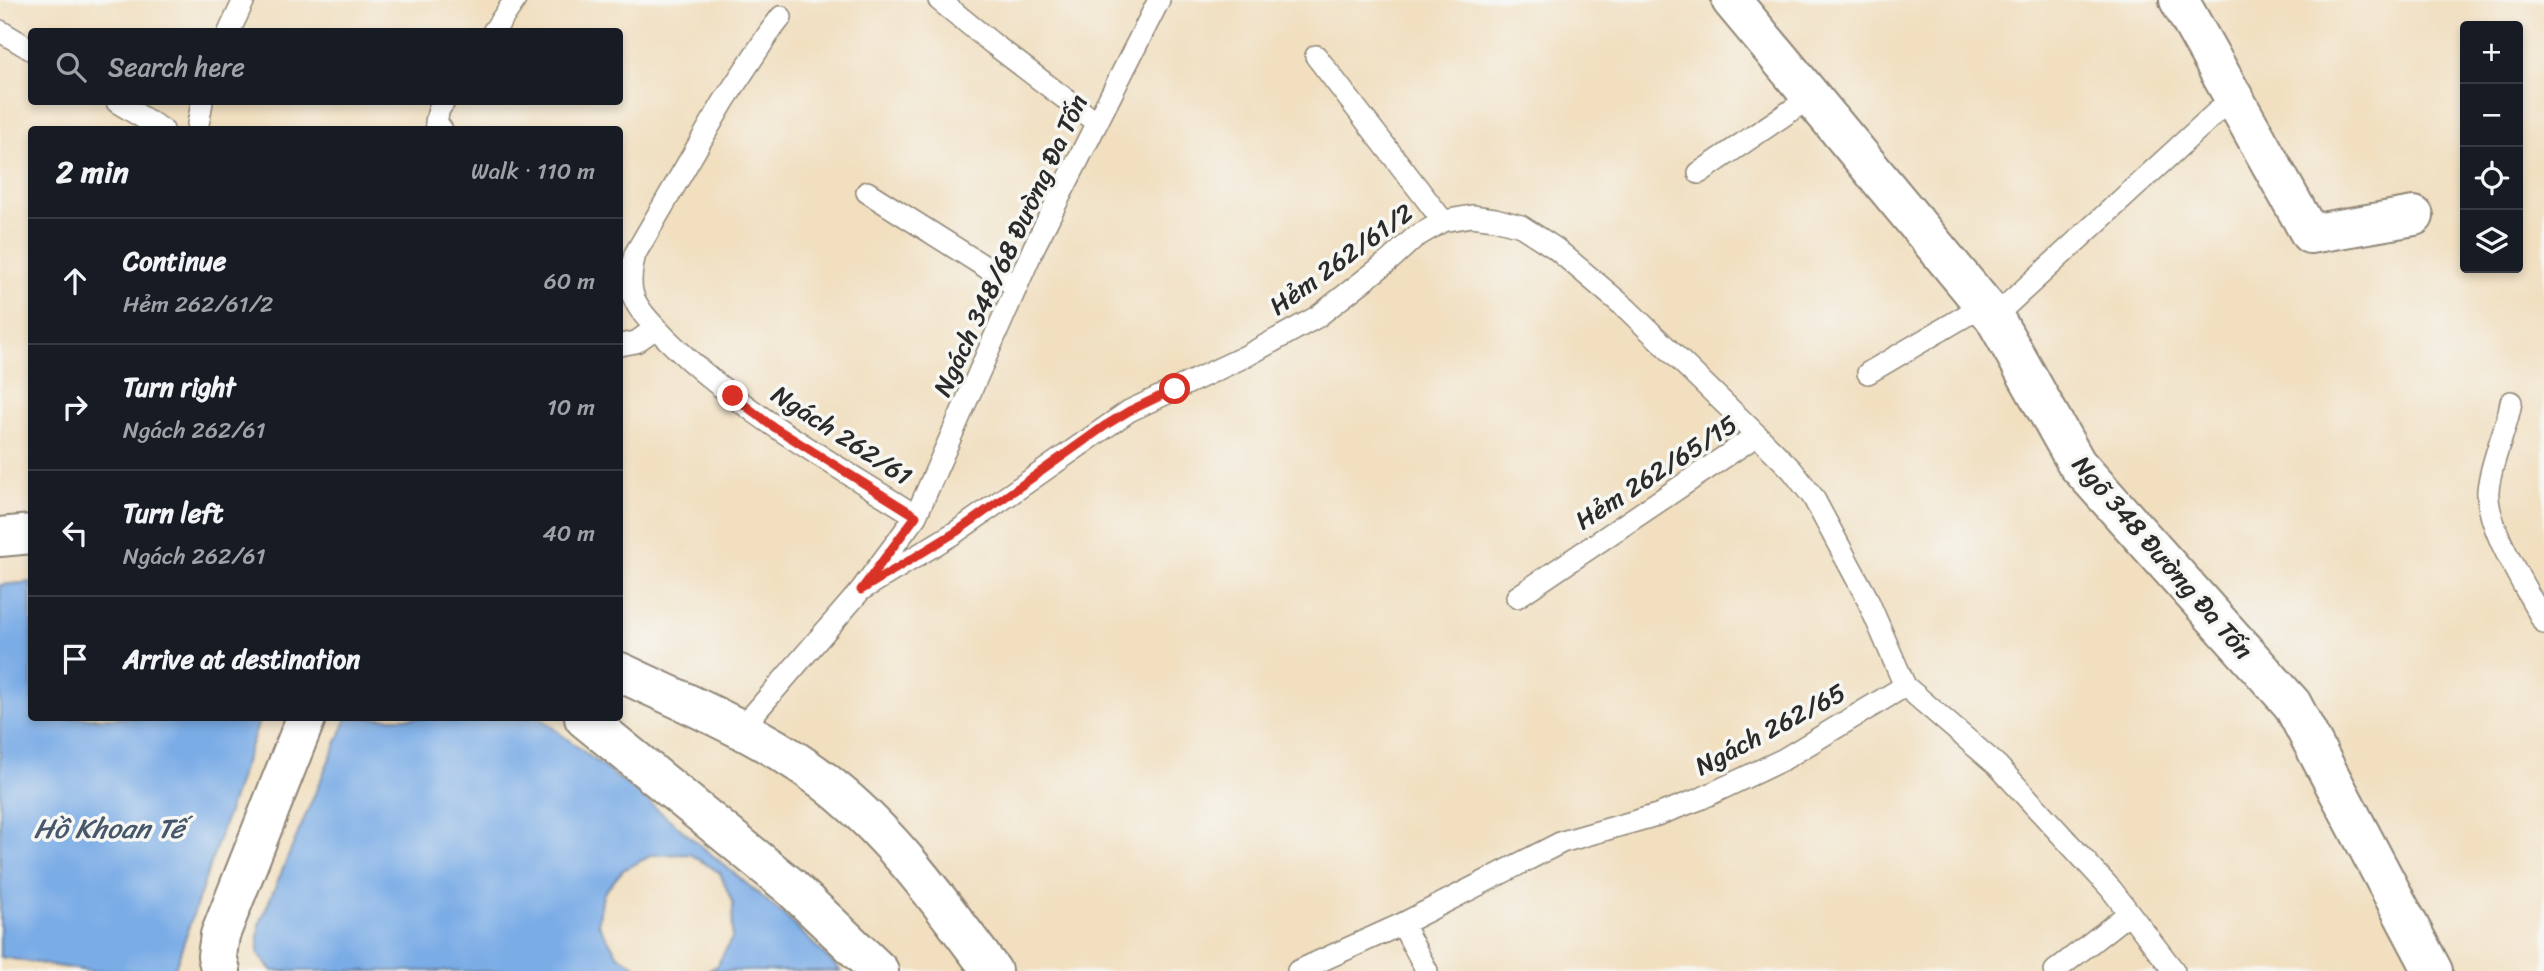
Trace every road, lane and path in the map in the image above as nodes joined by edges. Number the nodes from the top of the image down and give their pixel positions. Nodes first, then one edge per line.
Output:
1 (244, 0) edge
2 (514, 0) edge
3 (939, 0) edge
4 (1159, 0) edge
5 (1731, 0) edge
6 (2179, 0) edge
7 (781, 17) dead end
8 (231, 28) edge
9 (496, 28) edge
10 (0, 32) edge
11 (28, 48) edge
12 (1316, 56) dead end
13 (1811, 97) junction
14 (2233, 97) junction
15 (122, 105) edge
16 (201, 105) edge
17 (442, 105) edge
18 (1097, 123) junction
19 (156, 126) edge
20 (198, 126) edge
21 (439, 126) edge
22 (1699, 173) dead end
23 (867, 192) dead end
24 (2414, 216) dead end
25 (1443, 221) junction
26 (1017, 287) junction
27 (1989, 311) junction
28 (656, 328) junction
29 (623, 344) edge
30 (1868, 373) dead end
31 (2511, 402) dead end
32 (1757, 435) junction
33 (916, 516) junction
34 (28, 534) edge
35 (0, 537) edge
36 (861, 590) junction
37 (1517, 597) dead end
38 (2544, 623) edge
39 (623, 672) edge
40 (1905, 686) junction
41 (305, 721) edge
42 (588, 721) edge
43 (740, 730) junction
44 (2129, 913) junction
45 (1402, 924) junction
46 (221, 971) edge
47 (879, 971) edge
48 (992, 971) edge
49 (1298, 971) edge
50 (1427, 971) edge
51 (2055, 971) edge
52 (2174, 971) edge
53 (2433, 971) edge

1 - 8 lane
2 - 9 lane
3 - 18 lane
4 - 18 lane, Ngách 348/68 Đường Đa Tốn
5 - 13 street, Ngõ 348 Đường Đa Tốn
6 - 14 street
7 - 28 lane, Ngách 262/61
10 - 11 lane
12 - 25 lane
13 - 22 lane
13 - 27 street, Ngõ 348 Đường Đa Tốn
14 - 24 street
14 - 27 lane
15 - 19 lane
16 - 20 lane
17 - 21 lane
18 - 26 lane, Ngách 348/68 Đường Đa Tốn
23 - 26 lane
25 - 32 lane, Hẻm 262/61/2
25 - 36 lane, Hẻm 262/61/2
26 - 33 lane, Ngách 348/68 Đường Đa Tốn
27 - 30 lane
27 - 53 street, Ngõ 348 Đường Đa Tốn
28 - 29 lane
28 - 33 lane, Ngách 262/61
31 - 38 lane
32 - 37 lane, Hẻm 262/65/15
32 - 40 lane, Hẻm 262/65/15
33 - 36 lane, Ngách 262/61
34 - 35 street
36 - 43 lane, Ngách 262/61
39 - 43 street
40 - 44 lane
40 - 45 lane, Ngách 262/65
41 - 46 street
42 - 47 street
43 - 48 street
44 - 51 lane
44 - 52 lane
45 - 49 lane, Ngách 262/65
45 - 50 lane

